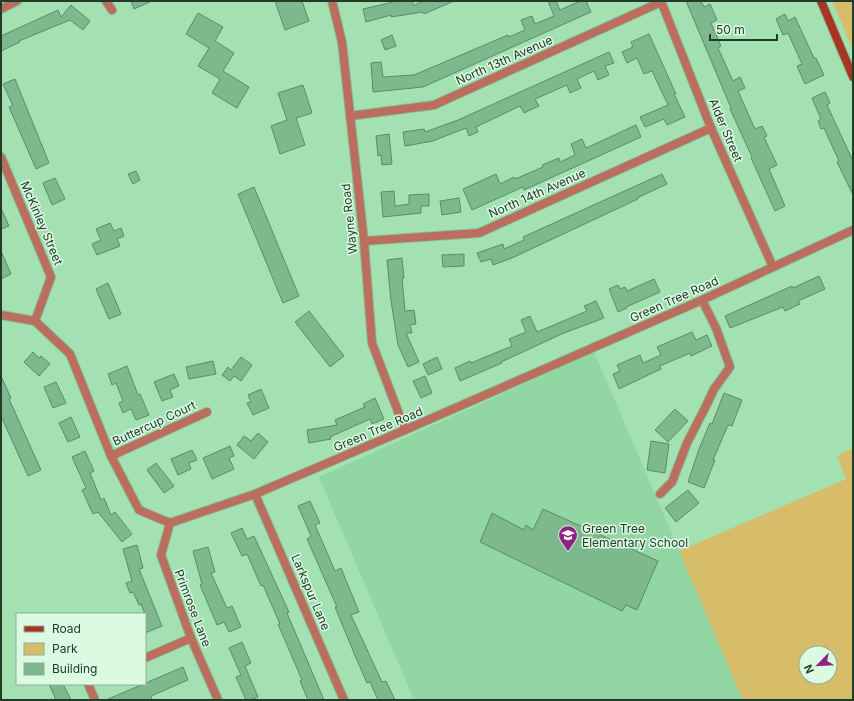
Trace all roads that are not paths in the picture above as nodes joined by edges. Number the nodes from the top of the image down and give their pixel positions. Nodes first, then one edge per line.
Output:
1 (17, 1) edge
2 (106, 1) edge
3 (332, 1) edge
4 (821, 1) edge
5 (661, 2) edge
6 (1, 9) edge
7 (112, 10) dead end
8 (853, 77) edge
9 (350, 116) junction
10 (711, 128) junction
11 (1, 157) edge
12 (853, 230) edge
13 (364, 241) junction
14 (773, 267) junction
15 (702, 300) junction
16 (1, 315) edge
17 (35, 321) junction
18 (207, 412) dead end
19 (405, 430) junction
20 (111, 456) junction
21 (255, 494) junction
22 (660, 494) dead end
23 (170, 523) junction
24 (191, 638) junction
25 (146, 658) edge
26 (88, 685) edge
27 (95, 700) edge
28 (218, 700) edge
29 (344, 700) edge

1 - 6 street
2 - 7 street
3 - 9 street, Wayne Road
4 - 8 street
5 - 9 street, North 13th Avenue
5 - 10 street, Alder Street
9 - 13 street, Wayne Road
10 - 13 street, North 14th Avenue
10 - 14 street, Alder Street
11 - 17 street, McKinley Street
12 - 14 street, Green Tree Road
13 - 19 street, Wayne Road
14 - 15 street, Green Tree Road
15 - 19 street, Green Tree Road
15 - 22 street
16 - 17 street
17 - 20 street
18 - 20 street, Buttercup Court
19 - 21 street, Green Tree Road
20 - 23 street
21 - 23 street, Green Tree Road
21 - 29 street, Larkspur Lane
23 - 24 street, Primrose Lane
24 - 25 street
24 - 28 street, Primrose Lane
26 - 27 street

